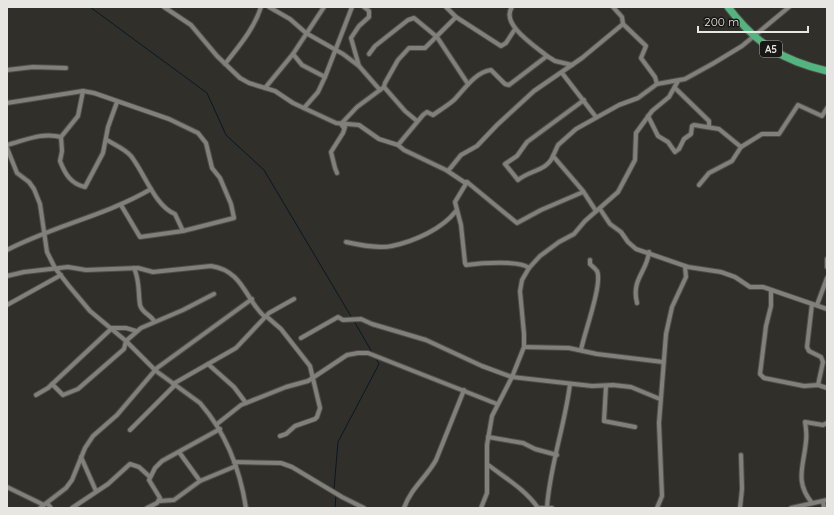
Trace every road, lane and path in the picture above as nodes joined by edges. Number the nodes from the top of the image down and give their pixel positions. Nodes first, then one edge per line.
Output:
1 (164, 7) edge
2 (261, 7) edge
3 (269, 7) edge
4 (324, 7) edge
5 (352, 7) edge
6 (364, 7) edge
7 (446, 7) edge
8 (505, 7) edge
9 (613, 7) edge
10 (728, 7) edge
11 (789, 7) edge
12 (510, 9) edge
13 (456, 17) junction
14 (623, 24) junction
15 (515, 29) junction
16 (306, 33) junction
17 (754, 36) junction
18 (437, 37) junction
19 (335, 50) junction
20 (293, 54) junction
21 (369, 54) dead end
22 (547, 56) junction
23 (225, 64) junction
24 (572, 65) junction
25 (359, 66) junction
26 (66, 68) dead end
27 (7, 70) edge
28 (827, 71) edge
29 (562, 73) junction
30 (325, 77) junction
31 (678, 81) junction
32 (468, 84) junction
33 (657, 84) junction
34 (384, 87) junction
35 (265, 88) junction
36 (675, 88) junction
37 (380, 90) junction
38 (83, 91) junction
39 (584, 100) junction
40 (117, 102) junction
41 (7, 103) edge
42 (304, 108) junction
43 (827, 108) edge
44 (648, 116) junction
45 (596, 117) junction
46 (417, 121) junction
47 (347, 123) junction
48 (341, 124) junction
49 (709, 126) junction
50 (344, 128) junction
51 (62, 137) junction
52 (107, 140) junction
53 (398, 145) junction
54 (7, 146) edge
55 (741, 147) junction
56 (553, 156) junction
57 (448, 171) junction
58 (337, 173) dead end
59 (468, 182) junction
60 (699, 185) dead end
61 (151, 189) junction
62 (583, 192) junction
63 (121, 205) junction
64 (598, 210) junction
65 (456, 211) junction
66 (183, 231) junction
67 (45, 234) junction
68 (346, 242) dead end
69 (7, 250) edge
70 (649, 252) junction
71 (590, 260) dead end
72 (686, 266) junction
73 (55, 268) junction
74 (134, 268) junction
75 (530, 268) junction
76 (61, 275) junction
77 (7, 276) edge
78 (827, 278) edge
79 (771, 290) junction
80 (214, 294) dead end
81 (252, 298) junction
82 (294, 299) dead end
83 (637, 303) dead end
84 (814, 304) junction
85 (7, 305) edge
86 (827, 309) edge
87 (266, 316) junction
88 (154, 321) junction
89 (111, 328) junction
90 (136, 331) junction
91 (300, 338) dead end
92 (126, 341) junction
93 (524, 347) junction
94 (581, 350) junction
95 (663, 362) junction
96 (208, 364) junction
97 (156, 370) junction
98 (512, 377) junction
99 (314, 378) junction
100 (52, 384) junction
101 (174, 384) junction
102 (570, 384) junction
103 (818, 385) junction
104 (606, 386) junction
105 (827, 388) edge
106 (464, 390) junction
107 (36, 395) dead end
108 (660, 399) junction
109 (246, 404) junction
110 (497, 404) junction
111 (827, 423) edge
112 (217, 424) junction
113 (635, 427) dead end
114 (220, 429) junction
115 (130, 430) dead end
116 (280, 436) dead end
117 (488, 437) junction
118 (179, 452) junction
119 (741, 454) dead end
120 (557, 455) junction
121 (81, 457) junction
122 (235, 464) junction
123 (487, 464) junction
124 (150, 477) junction
125 (200, 481) junction
126 (7, 487) edge
127 (96, 491) junction
128 (825, 500) edge
129 (159, 501) junction
130 (812, 503) junction
131 (46, 504) junction
132 (547, 507) edge
133 (797, 507) edge
134 (40, 508) edge
135 (51, 508) edge
136 (72, 508) edge
137 (147, 508) edge
138 (246, 508) edge
139 (364, 508) edge
140 (404, 508) edge
141 (481, 508) edge
142 (538, 508) edge
143 (552, 508) edge
144 (657, 508) edge
145 (740, 508) edge
146 (791, 508) edge
147 (824, 508) edge

1 - 23 street
2 - 23 street
3 - 16 street
4 - 16 street
5 - 19 street
6 - 25 street
7 - 13 street
8 - 12 street
9 - 14 street
10 - 17 highway, A5
11 - 17 street
12 - 15 street
13 - 15 street
13 - 18 street
14 - 24 street
14 - 33 street
15 - 22 street
16 - 19 street
16 - 20 street
17 - 28 highway, A5
17 - 31 street
18 - 21 street
18 - 32 street
18 - 34 street
19 - 25 street
19 - 30 street
20 - 30 street
20 - 35 street
22 - 24 street
22 - 32 street
23 - 35 street
24 - 29 street
25 - 37 street
26 - 27 street
29 - 39 street
29 - 57 street
30 - 42 street
31 - 33 street
31 - 36 street
32 - 46 street
33 - 45 street
34 - 37 street
34 - 46 street
35 - 42 street
36 - 44 street
36 - 49 street
37 - 48 street
38 - 40 street
38 - 41 street
38 - 51 street
39 - 45 street
39 - 56 street
40 - 52 street
40 - 66 street
42 - 48 street
43 - 55 street
44 - 49 street
44 - 64 street
45 - 56 street
46 - 53 street
47 - 48 street
47 - 50 street
47 - 53 street
48 - 50 street
49 - 55 street
50 - 58 street
51 - 52 street
51 - 54 street
52 - 61 street
53 - 57 street
54 - 67 street
55 - 60 street
56 - 62 street
57 - 59 street
59 - 62 street
59 - 65 street
61 - 63 street
61 - 66 street
62 - 64 street
63 - 66 street
63 - 67 street
64 - 70 street
64 - 75 street
65 - 68 street
65 - 75 street
67 - 69 street
67 - 73 street
70 - 72 street
70 - 83 street
71 - 94 street
72 - 79 street
72 - 95 street
73 - 74 street
73 - 76 street
73 - 77 street
74 - 81 street
74 - 88 street
75 - 93 street
76 - 85 street
76 - 89 street
78 - 84 street
79 - 84 street
79 - 103 street
80 - 88 street
81 - 87 street
81 - 97 street
82 - 87 street
84 - 86 street
84 - 103 street
87 - 96 street
87 - 99 street
88 - 90 street
89 - 90 street
89 - 92 street
89 - 100 street
90 - 92 street
91 - 98 street
92 - 97 street
92 - 100 street
93 - 94 street
93 - 98 street
94 - 95 street
95 - 108 street
96 - 101 street
96 - 109 street
97 - 101 street
97 - 121 street
98 - 102 street
98 - 110 street
99 - 106 street
99 - 109 street
99 - 116 street
100 - 107 street
101 - 112 street
101 - 115 street
102 - 104 street
102 - 120 street
103 - 105 street
104 - 108 street
104 - 113 street
106 - 110 street
106 - 140 street
108 - 144 street
109 - 112 street
110 - 117 street
111 - 130 street
112 - 114 street
114 - 118 street
114 - 122 street
117 - 120 street
117 - 123 street
118 - 124 street
118 - 125 street
119 - 145 street
120 - 132 street
121 - 127 street
121 - 131 street
122 - 125 street
122 - 138 street
122 - 139 street
123 - 141 street
123 - 142 street
124 - 127 street
124 - 129 street
125 - 129 street
126 - 131 street
127 - 136 street
128 - 130 street
128 - 147 street
129 - 137 street
130 - 133 street
131 - 134 street
131 - 135 street
132 - 142 street
132 - 143 street
133 - 146 street

